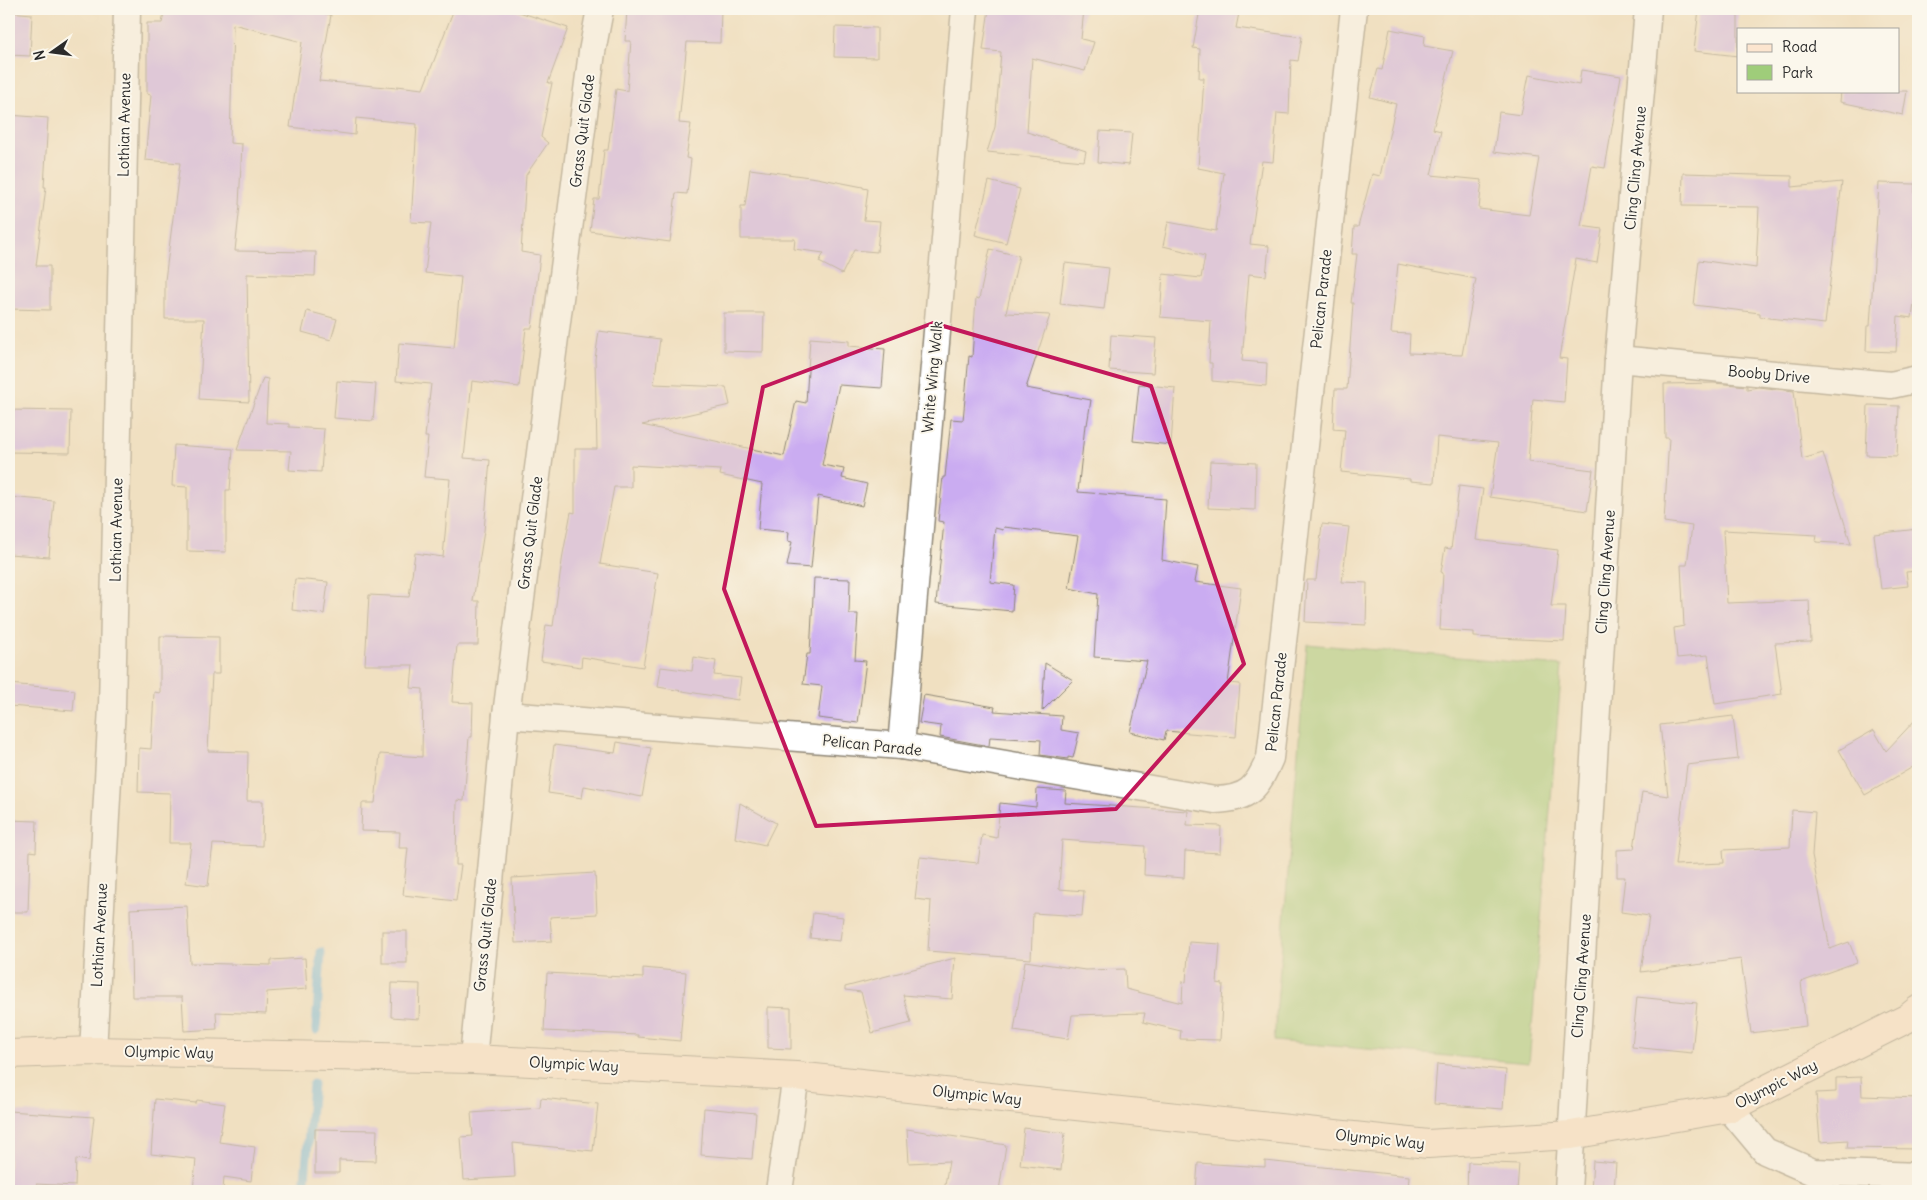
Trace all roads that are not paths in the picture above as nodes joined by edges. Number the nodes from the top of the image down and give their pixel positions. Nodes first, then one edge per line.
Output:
1 (127, 9) edge
2 (600, 9) edge
3 (965, 9) edge
4 (1354, 9) edge
5 (1648, 9) edge
6 (1618, 359) junction
7 (1918, 379) edge
8 (506, 715) junction
9 (901, 746) junction
10 (1918, 1010) edge
11 (93, 1051) junction
12 (9, 1054) edge
13 (473, 1059) junction
14 (796, 1076) junction
15 (1728, 1108) junction
16 (1571, 1135) junction
17 (1918, 1176) edge
18 (779, 1191) edge
19 (1568, 1191) edge

1 - 11 street, Lothian Avenue
2 - 8 street, Grass Quit Glade
3 - 9 street, White Wing Walk
4 - 9 street, Pelican Parade
5 - 6 street, Cling Cling Avenue
6 - 7 street, Booby Drive
6 - 16 street, Cling Cling Avenue
8 - 9 street, Pelican Parade
8 - 13 street, Grass Quit Glade
10 - 15 street, Olympic Way
11 - 12 street, Olympic Way
11 - 13 street, Olympic Way
13 - 14 street, Olympic Way
14 - 16 street, Olympic Way
14 - 18 street
15 - 16 street, Olympic Way
15 - 17 street
16 - 19 street, Cling Cling Avenue

